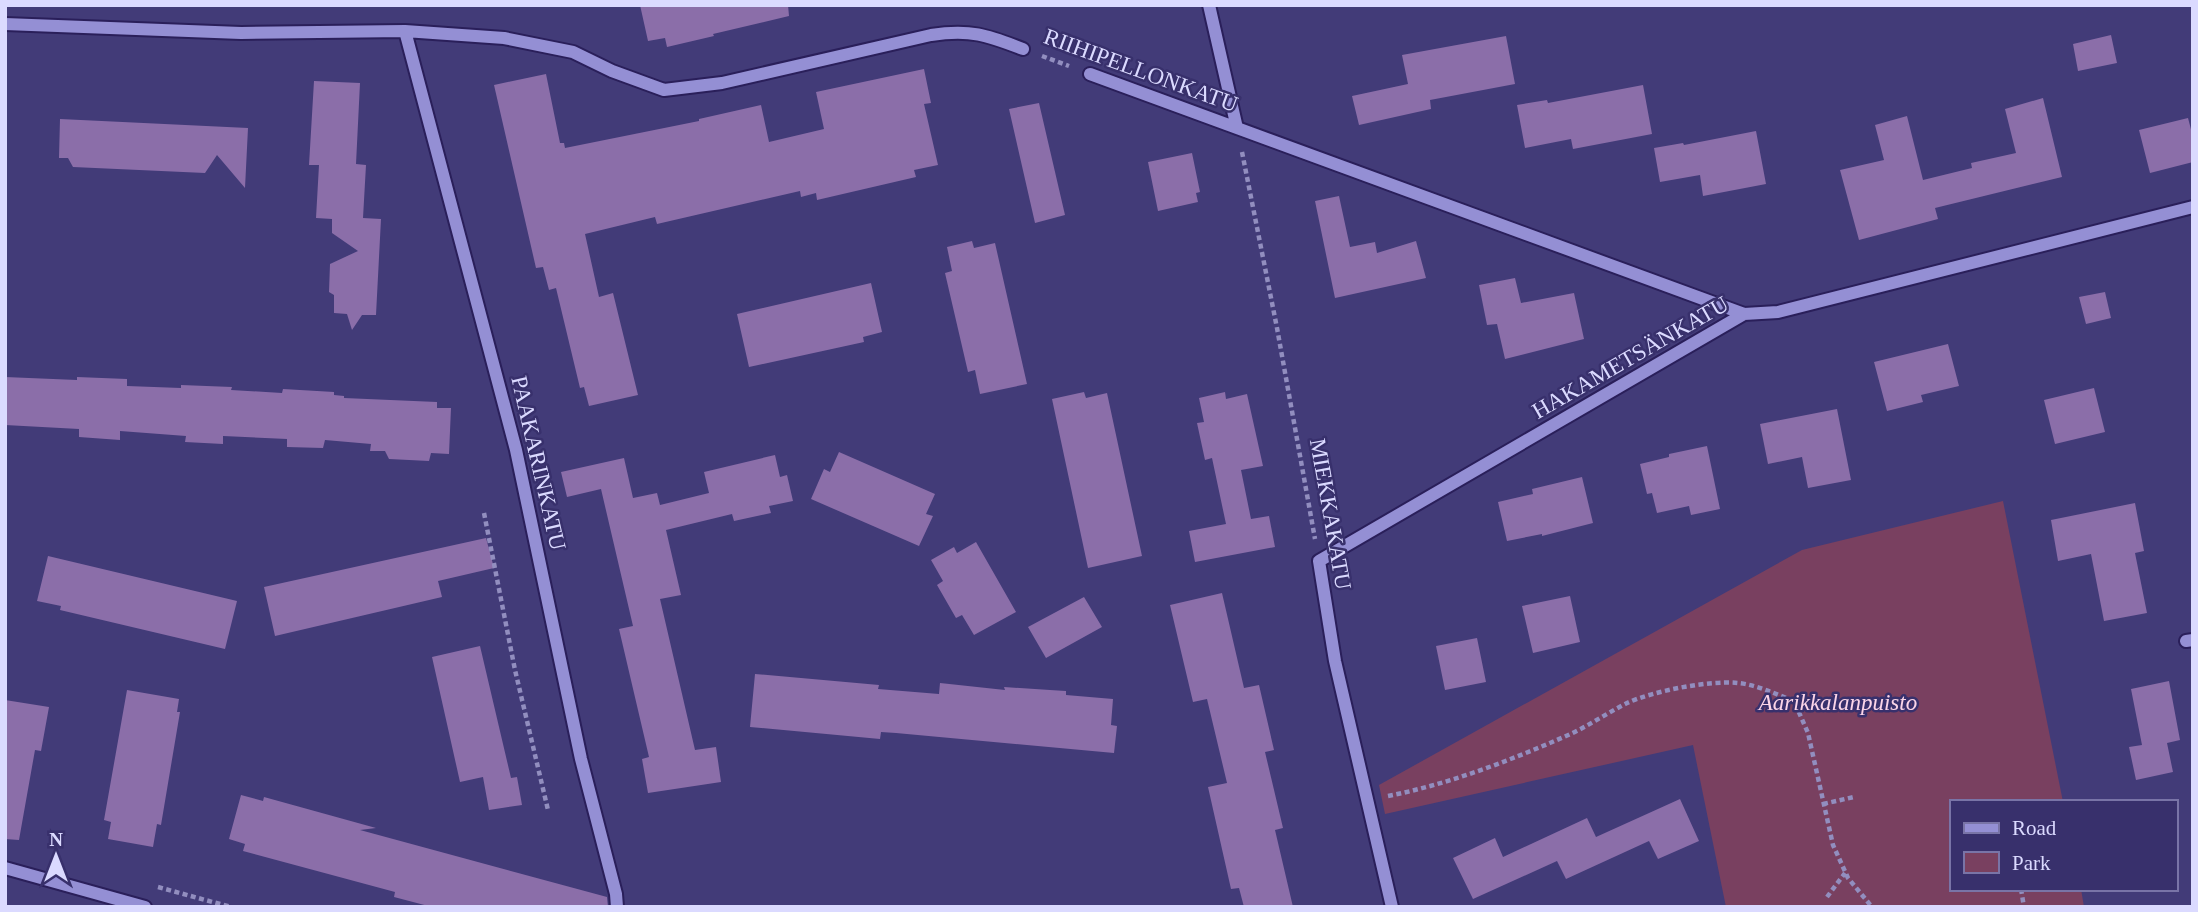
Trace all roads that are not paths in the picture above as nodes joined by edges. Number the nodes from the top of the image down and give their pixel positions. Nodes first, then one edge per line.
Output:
1 (1209, 5) edge
2 (5, 24) edge
3 (405, 31) junction
4 (1023, 49) road end
5 (1090, 74) road end
6 (1237, 128) junction
7 (2193, 207) edge
8 (1744, 314) junction
9 (1319, 561) joint
10 (5, 869) edge
11 (145, 907) edge
12 (617, 907) edge
13 (1392, 907) edge

1 - 6 street
2 - 3 street, RIIHIPELLONKATU
3 - 4 street, RIIHIPELLONKATU
3 - 12 street, PAAKARINKATU
5 - 6 street, RIIHIPELLONKATU
6 - 8 street, RIIHIPELLONKATU
7 - 8 street, HAKAMETSÄNKATU
8 - 9 street, HAKAMETSÄNKATU
9 - 13 street, MIEKKAKATU
10 - 11 street

